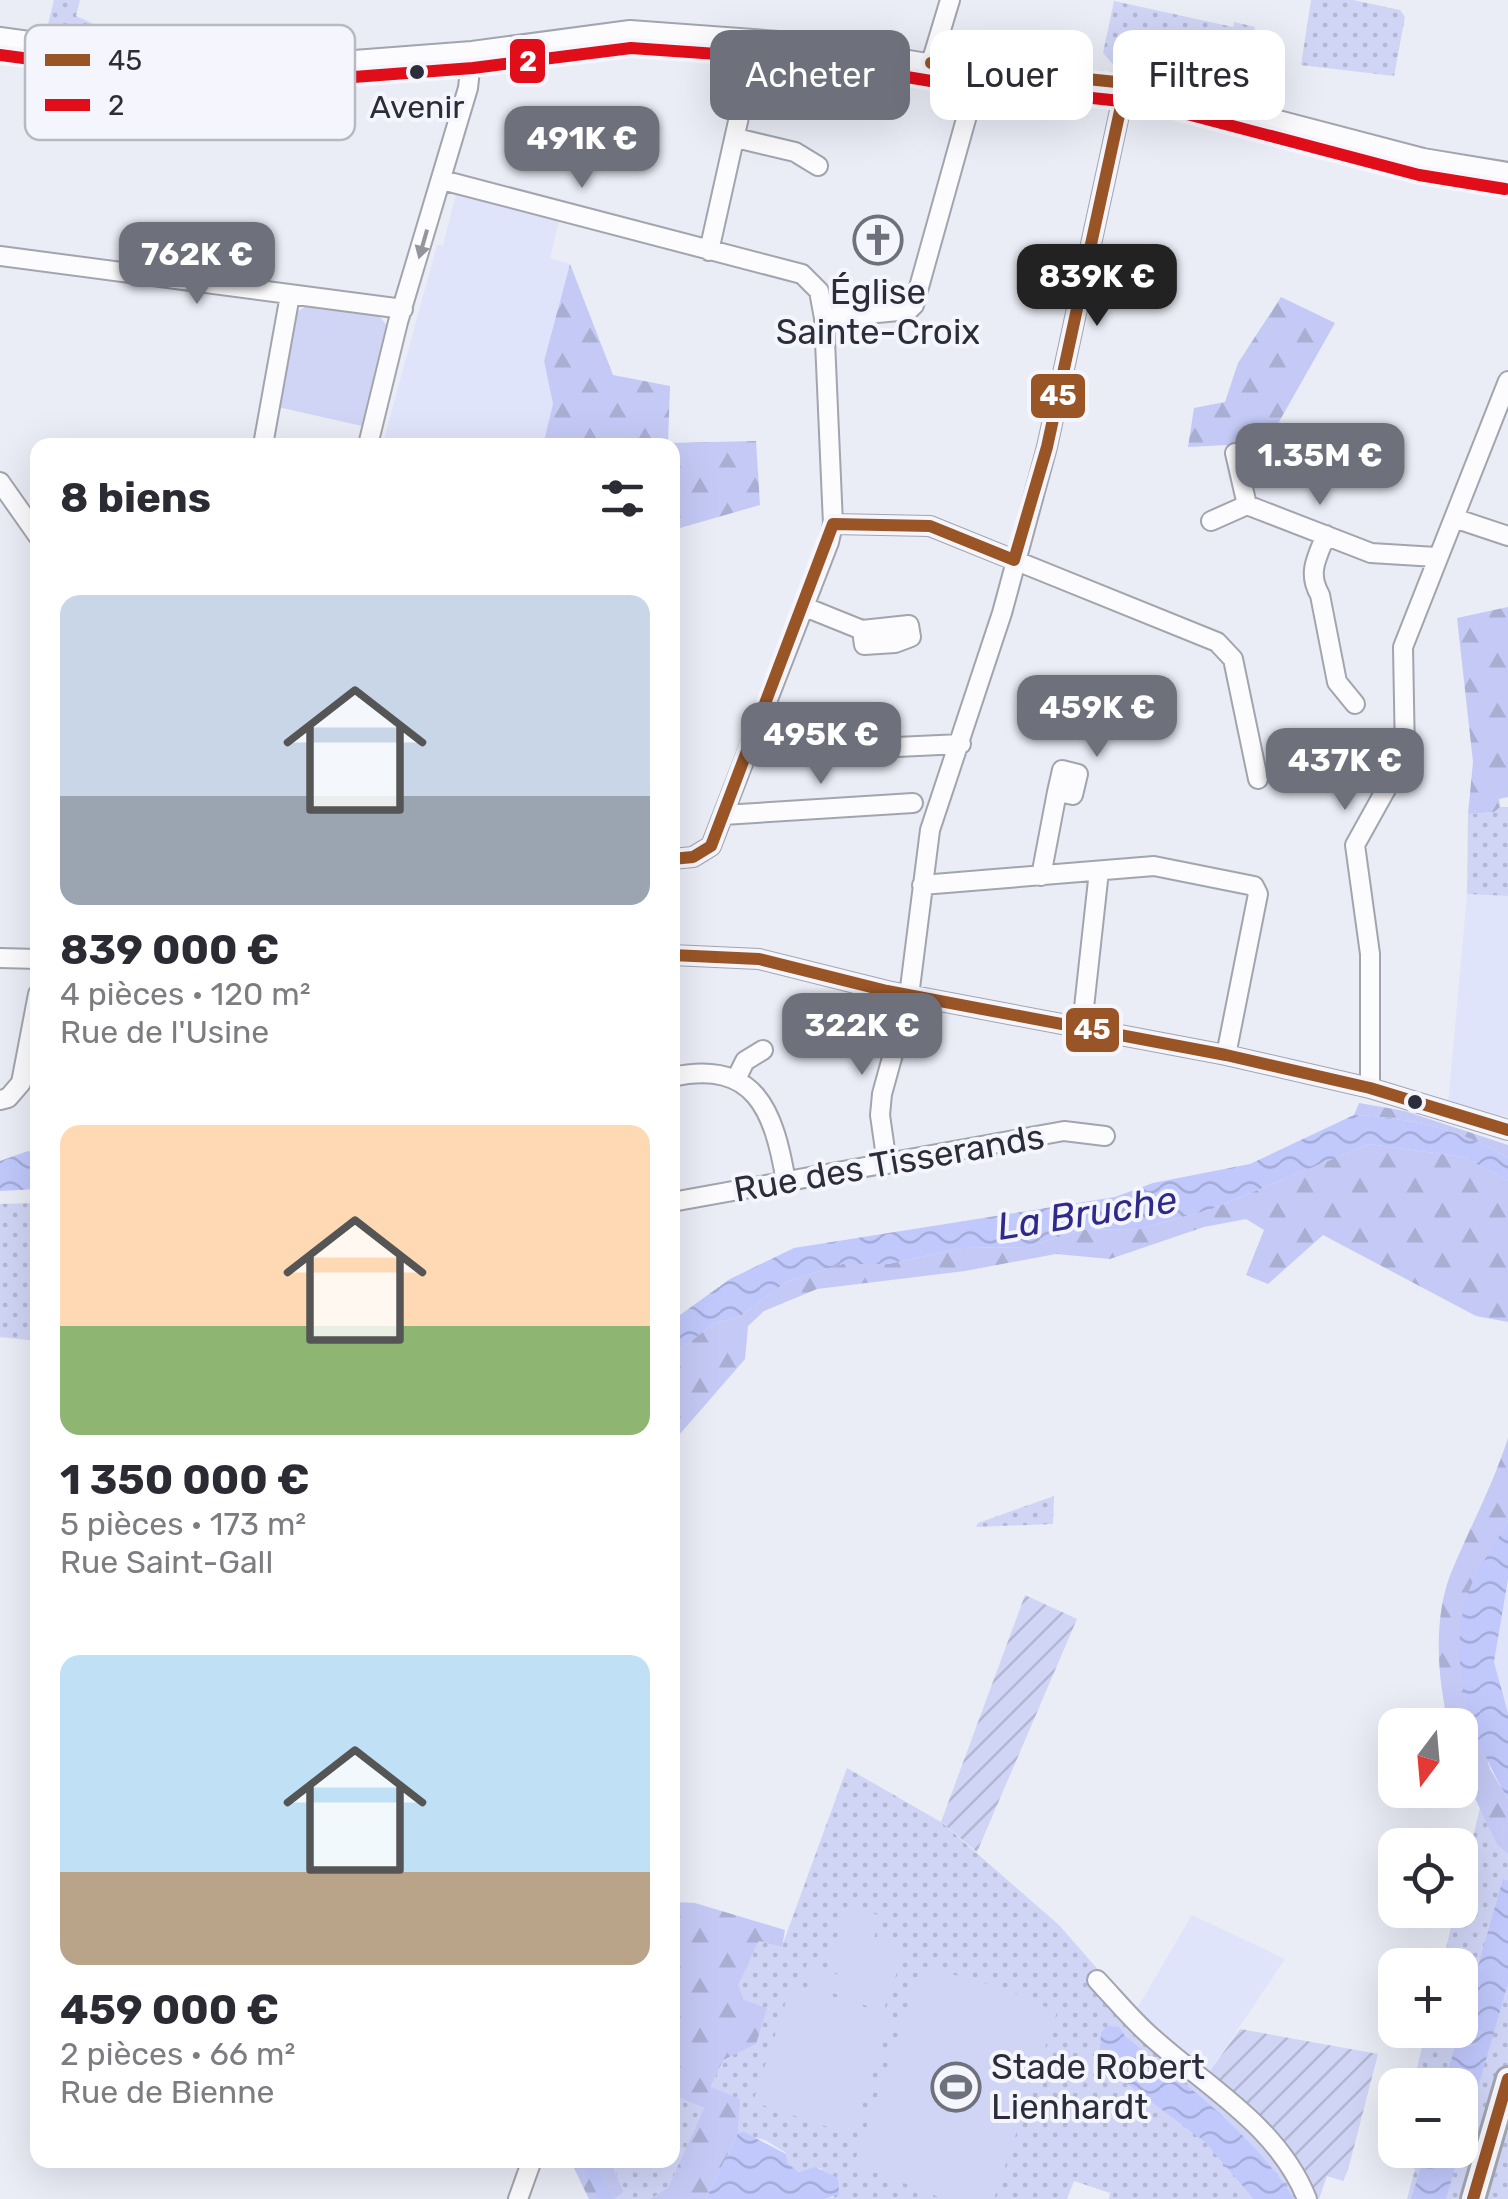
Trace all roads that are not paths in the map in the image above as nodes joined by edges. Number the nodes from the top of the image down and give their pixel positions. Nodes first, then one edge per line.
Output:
1 (950, 0) edge
2 (941, 30) edge
3 (0, 36) edge
4 (710, 37) edge
5 (25, 40) edge
6 (472, 51) junction
7 (355, 60) edge
8 (740, 120) edge
9 (966, 120) edge
10 (1118, 120) edge
11 (1270, 120) edge
12 (736, 138) junction
13 (818, 166) dead end
14 (1508, 172) edge
15 (442, 180) junction
16 (709, 250) junction
17 (0, 256) edge
18 (290, 295) junction
19 (403, 308) junction
20 (824, 318) junction
21 (1508, 381) edge
22 (264, 438) edge
23 (370, 438) edge
24 (1235, 453) dead end
25 (2, 488) edge
26 (1248, 505) junction
27 (1454, 518) junction
28 (1211, 521) dead end
29 (834, 524) junction
30 (30, 525) edge
31 (1326, 535) junction
32 (1508, 536) edge
33 (1436, 557) junction
34 (1014, 560) junction
35 (805, 606) junction
36 (862, 630) dead end
37 (1354, 704) dead end
38 (960, 744) junction
39 (747, 754) junction
40 (1258, 779) dead end
41 (1057, 792) dead end
42 (913, 803) dead end
43 (723, 816) junction
44 (680, 858) edge
45 (1098, 871) junction
46 (1041, 876) junction
47 (922, 885) junction
48 (680, 955) edge
49 (0, 958) edge
50 (30, 959) edge
51 (909, 996) junction
52 (1082, 1026) junction
53 (30, 1036) edge
54 (762, 1050) dead end
55 (1226, 1055) junction
56 (680, 1076) edge
57 (737, 1077) junction
58 (1370, 1088) junction
59 (0, 1100) edge
60 (1508, 1130) edge
61 (1105, 1136) dead end
62 (887, 1164) junction
63 (786, 1182) junction
64 (680, 1201) edge
65 (1097, 1980) dead end
66 (1508, 2078) edge
67 (529, 2168) edge
68 (518, 2199) edge
69 (1307, 2199) edge
70 (1473, 2199) edge

1 - 2 street
3 - 5 street
4 - 6 street
6 - 7 street
6 - 15 street
8 - 12 street
9 - 20 street
10 - 34 street
11 - 14 street
12 - 13 street
12 - 16 street
15 - 16 street
15 -> 19 street
16 - 20 street
17 - 18 street
18 - 19 street
18 - 22 street
19 - 23 street
20 - 29 street
21 - 27 street
24 - 26 street
25 - 30 street
26 - 28 street
26 - 31 street
27 - 32 street
27 - 33 street
29 - 34 street
29 - 35 street
31 - 33 street
31 - 37 street
33 - 58 street
34 - 38 street
34 - 40 street
35 - 36 street
35 - 39 street
38 - 39 street
38 - 47 street
39 - 43 street
41 - 46 street
42 - 43 street
43 - 44 street
45 - 46 street
45 - 52 street
45 - 55 street
46 - 47 street
47 - 51 street
48 - 51 street
49 - 50 street
51 - 52 street
51 - 62 street
52 - 55 street
53 - 59 street
54 - 57 street
55 - 58 street
56 - 57 street
57 - 63 street
58 - 60 street
61 - 62 street, Rue des Tisserands
62 - 63 street, Rue des Tisserands
63 - 64 street, Rue des Tisserands
65 - 69 street
66 - 70 main road
67 - 68 street

